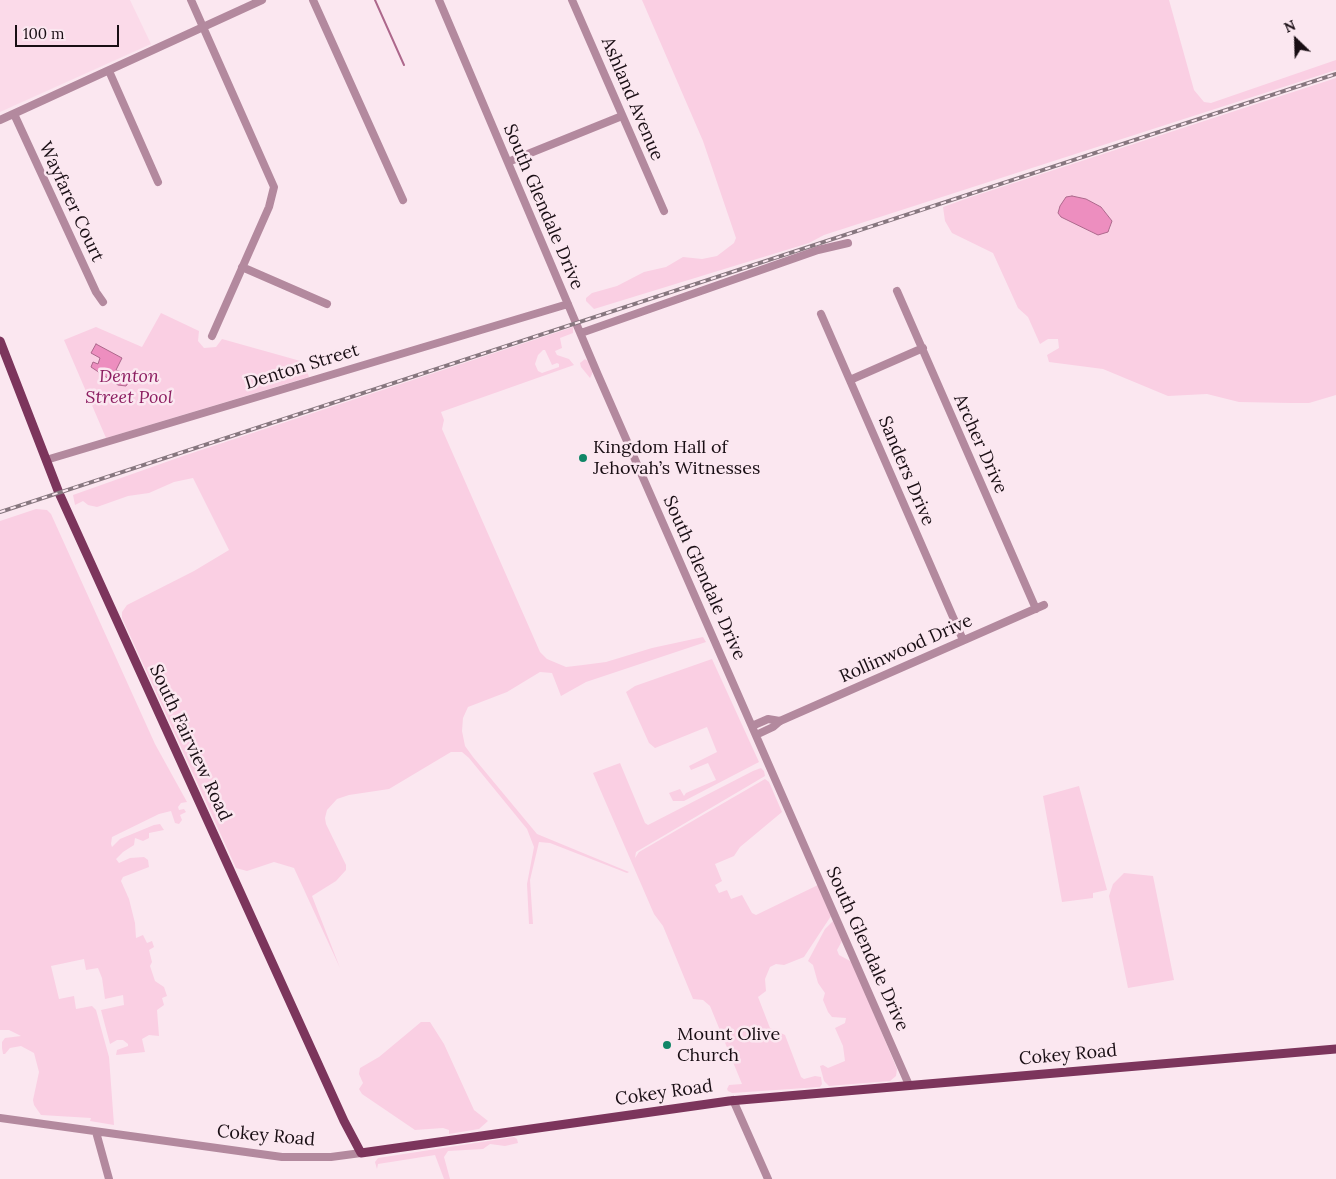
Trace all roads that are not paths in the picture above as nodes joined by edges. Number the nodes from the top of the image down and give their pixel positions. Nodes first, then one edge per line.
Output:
1 (191, 0) edge
2 (262, 0) edge
3 (312, 0) edge
4 (439, 0) edge
5 (572, 0) edge
6 (203, 27) junction
7 (109, 71) junction
8 (14, 114) junction
9 (622, 116) junction
10 (0, 120) edge
11 (508, 162) junction
12 (158, 182) dead end
13 (404, 200) dead end
14 (664, 211) dead end
15 (848, 243) dead end
16 (242, 267) junction
17 (897, 291) dead end
18 (103, 302) dead end
19 (327, 304) dead end
20 (568, 304) junction
21 (822, 314) dead end
22 (581, 332) junction
23 (212, 336) dead end
24 (0, 341) edge
25 (923, 348) junction
26 (850, 380) junction
27 (46, 460) junction
28 (1044, 605) dead end
29 (1036, 608) junction
30 (963, 640) junction
31 (780, 720) junction
32 (752, 726) junction
33 (756, 735) junction
34 (1336, 1049) edge
35 (909, 1085) junction
36 (733, 1100) junction
37 (0, 1118) edge
38 (96, 1132) junction
39 (361, 1153) junction
40 (109, 1179) edge
41 (768, 1179) edge

1 - 6 street
2 - 6 street
3 - 13 street
4 - 11 street, South Glendale Drive
5 - 9 street, Ashland Avenue
6 - 7 street
6 - 16 street
7 - 8 street
7 - 12 street
8 - 10 street
8 - 18 street, Wayfarer Court
9 - 11 street
9 - 14 street, Ashland Avenue
11 - 20 street, South Glendale Drive
15 - 22 street
16 - 19 street
16 - 23 street
17 - 25 street, Archer Drive
20 - 22 street, South Glendale Drive
20 - 27 street, Denton Street
21 - 26 street, Sanders Drive
22 - 32 street, South Glendale Drive
24 - 27 main road, South Fairview Road
25 - 26 street
25 - 29 street, Archer Drive
26 - 30 street, Sanders Drive
27 - 39 main road, South Fairview Road
28 - 29 street, Rollinwood Drive
29 - 30 street, Rollinwood Drive
30 - 31 street, Rollinwood Drive
31 - 32 street, Rollinwood Drive
31 - 33 street, Rollinwood Drive
32 - 33 street, South Glendale Drive
33 - 35 street, South Glendale Drive
34 - 35 main road, Cokey Road
35 - 36 main road, Cokey Road
36 - 39 main road, Cokey Road
36 - 41 street
37 - 38 street, Cokey Road
38 - 39 street, Cokey Road
38 - 40 street

